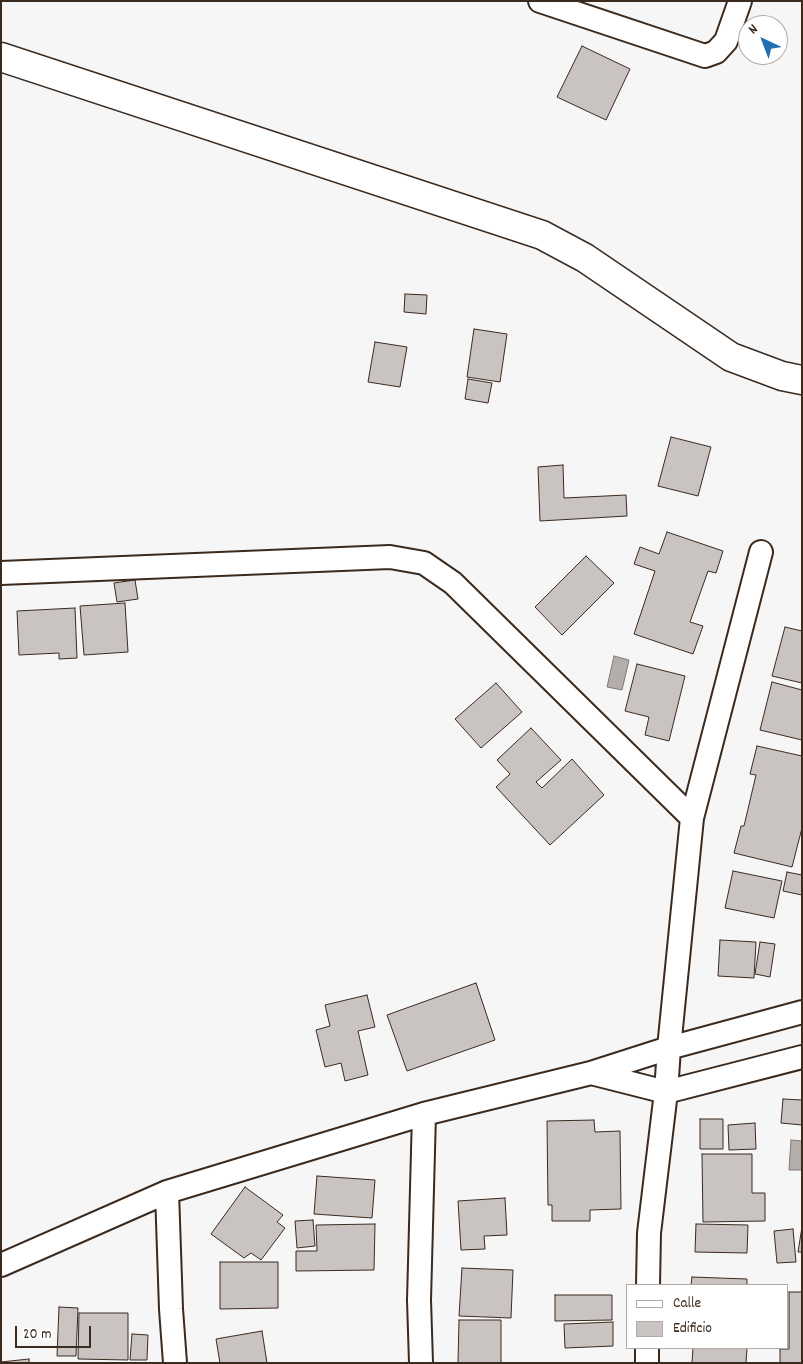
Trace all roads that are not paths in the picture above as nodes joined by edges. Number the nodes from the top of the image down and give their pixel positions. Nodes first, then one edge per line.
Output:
1 (540, 1) edge
2 (740, 1) edge
3 (1, 57) edge
4 (802, 380) edge
5 (761, 552) dead end
6 (1, 573) edge
7 (692, 818) junction
8 (802, 1012) edge
9 (669, 1048) junction
10 (802, 1056) edge
11 (591, 1073) junction
12 (666, 1092) junction
13 (424, 1114) junction
14 (167, 1192) junction
15 (1, 1265) edge
16 (648, 1284) edge
17 (647, 1349) edge
18 (175, 1363) edge
19 (421, 1363) edge
20 (647, 1363) edge

1 - 2 street
3 - 4 street
5 - 7 street
6 - 7 street
7 - 9 street
8 - 9 street
9 - 11 street
9 - 12 street
10 - 12 street
11 - 12 street
11 - 13 street
12 - 16 street
13 - 14 street
13 - 19 street
14 - 15 street
14 - 18 street
17 - 20 street

